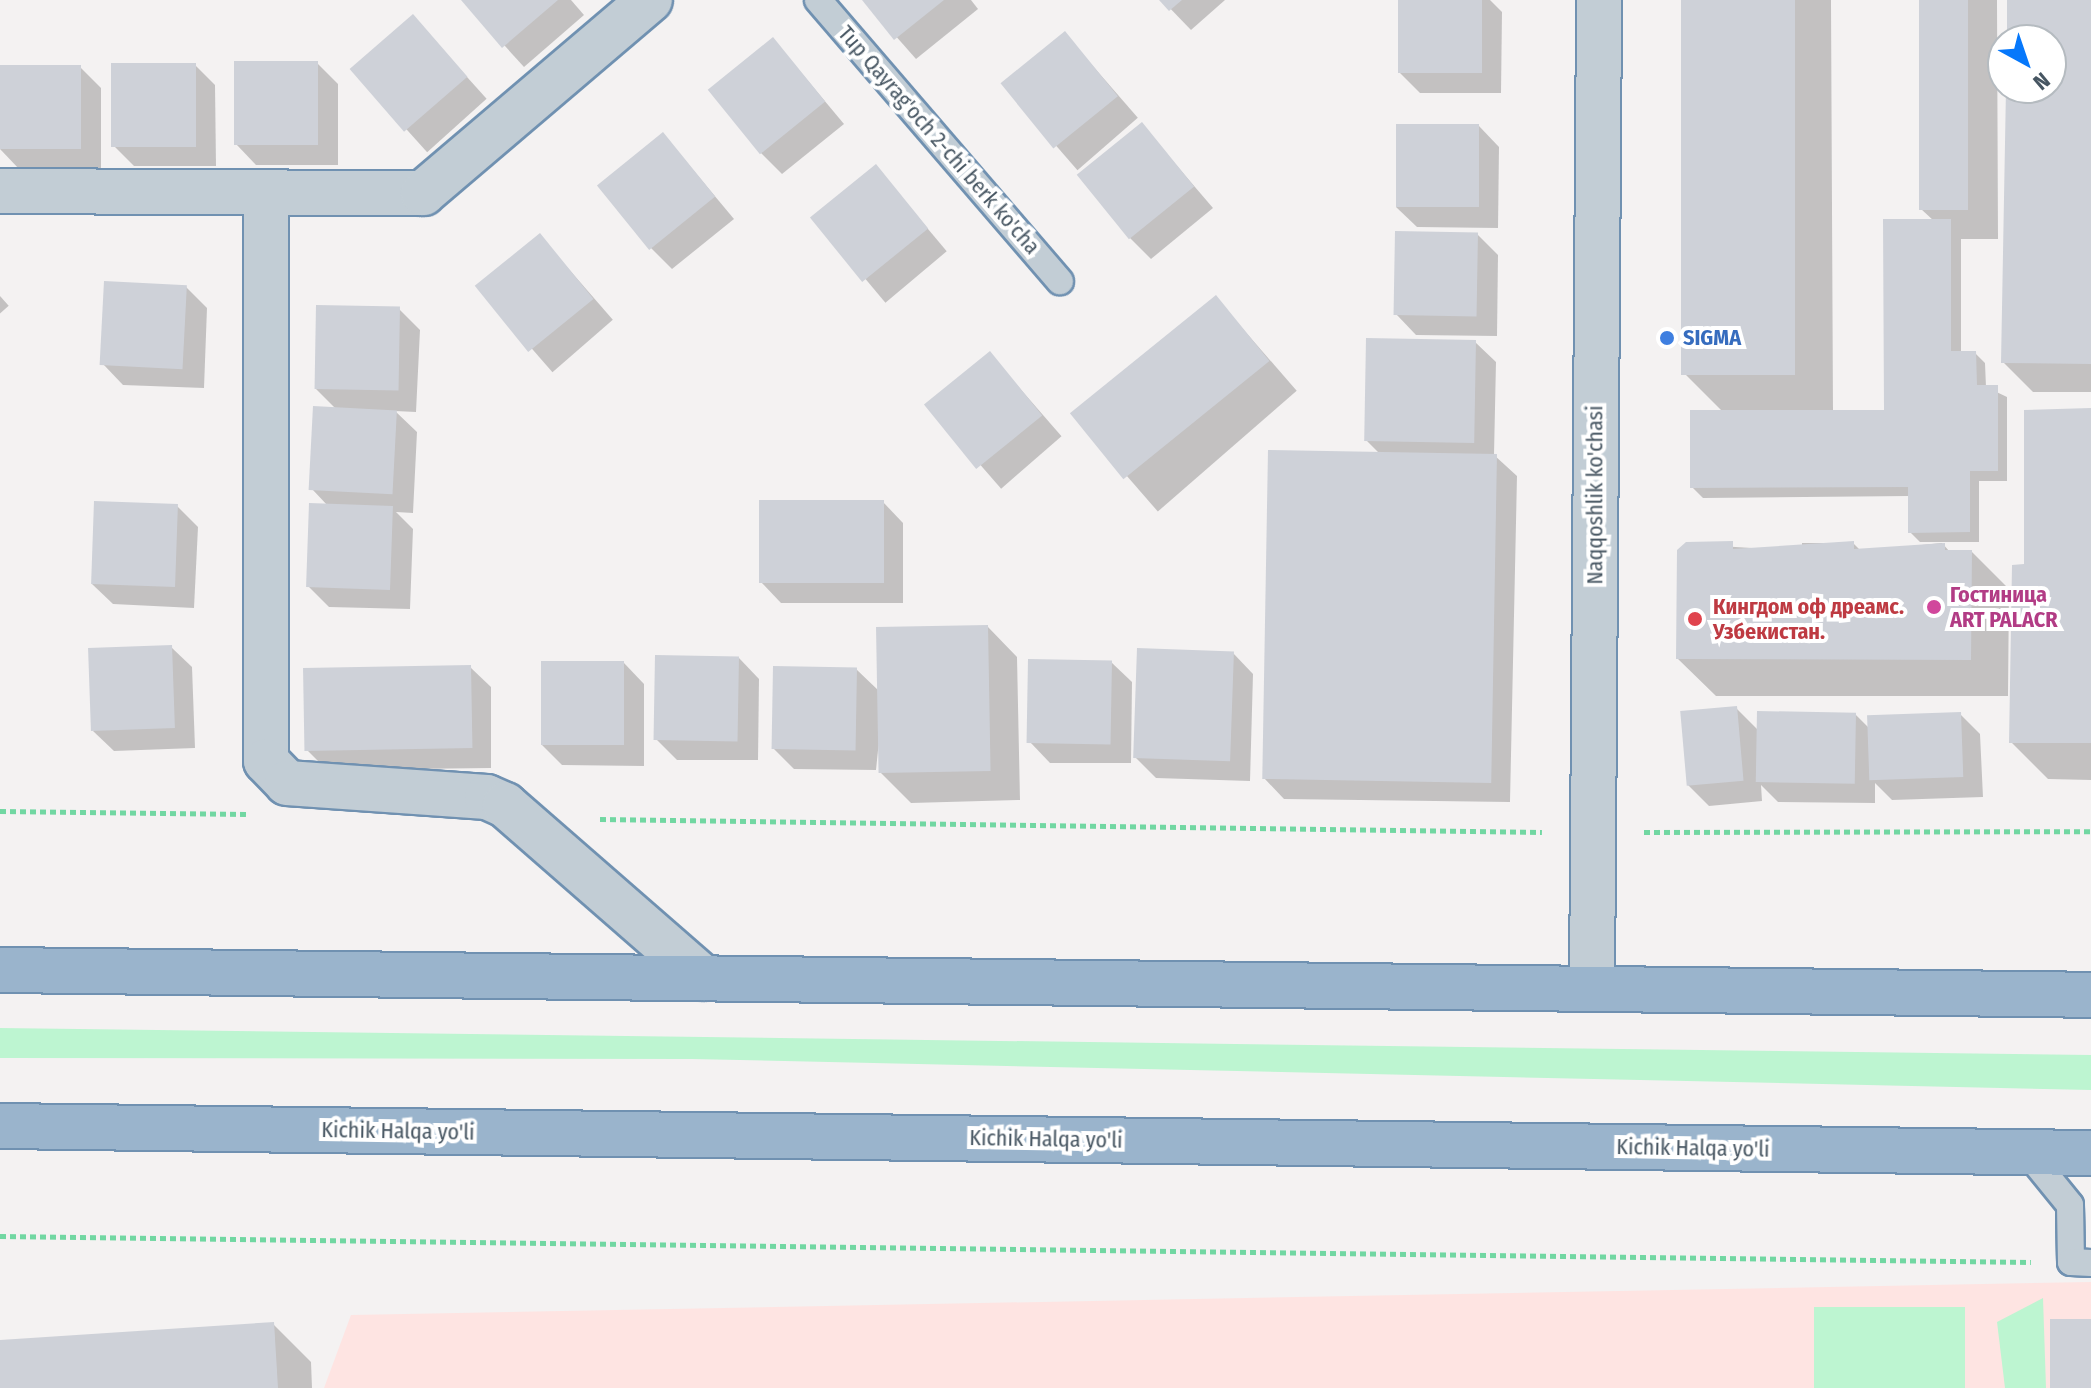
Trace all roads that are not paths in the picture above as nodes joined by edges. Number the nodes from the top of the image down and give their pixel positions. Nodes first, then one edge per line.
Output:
1 (650, 0) edge
2 (818, 0) edge
3 (1599, 0) edge
4 (0, 191) edge
5 (266, 192) junction
6 (1060, 281) dead end
7 (0, 970) edge
8 (703, 978) junction
9 (1592, 989) junction
10 (2091, 995) edge
11 (0, 1126) edge
12 (2027, 1152) junction
13 (2091, 1153) edge
14 (2081, 1262) edge

1 - 5 street
2 - 6 lane, Tup Qayrag'och 2-chi berk ko'cha
3 - 9 street, Naqqoshlik ko'chasi
4 - 5 street
5 - 8 street
7 - 8 highway
8 - 9 highway
9 - 10 highway
11 - 12 highway, Kichik Halqa yo'li
12 - 13 highway, Kichik Halqa yo'li
12 - 14 lane

